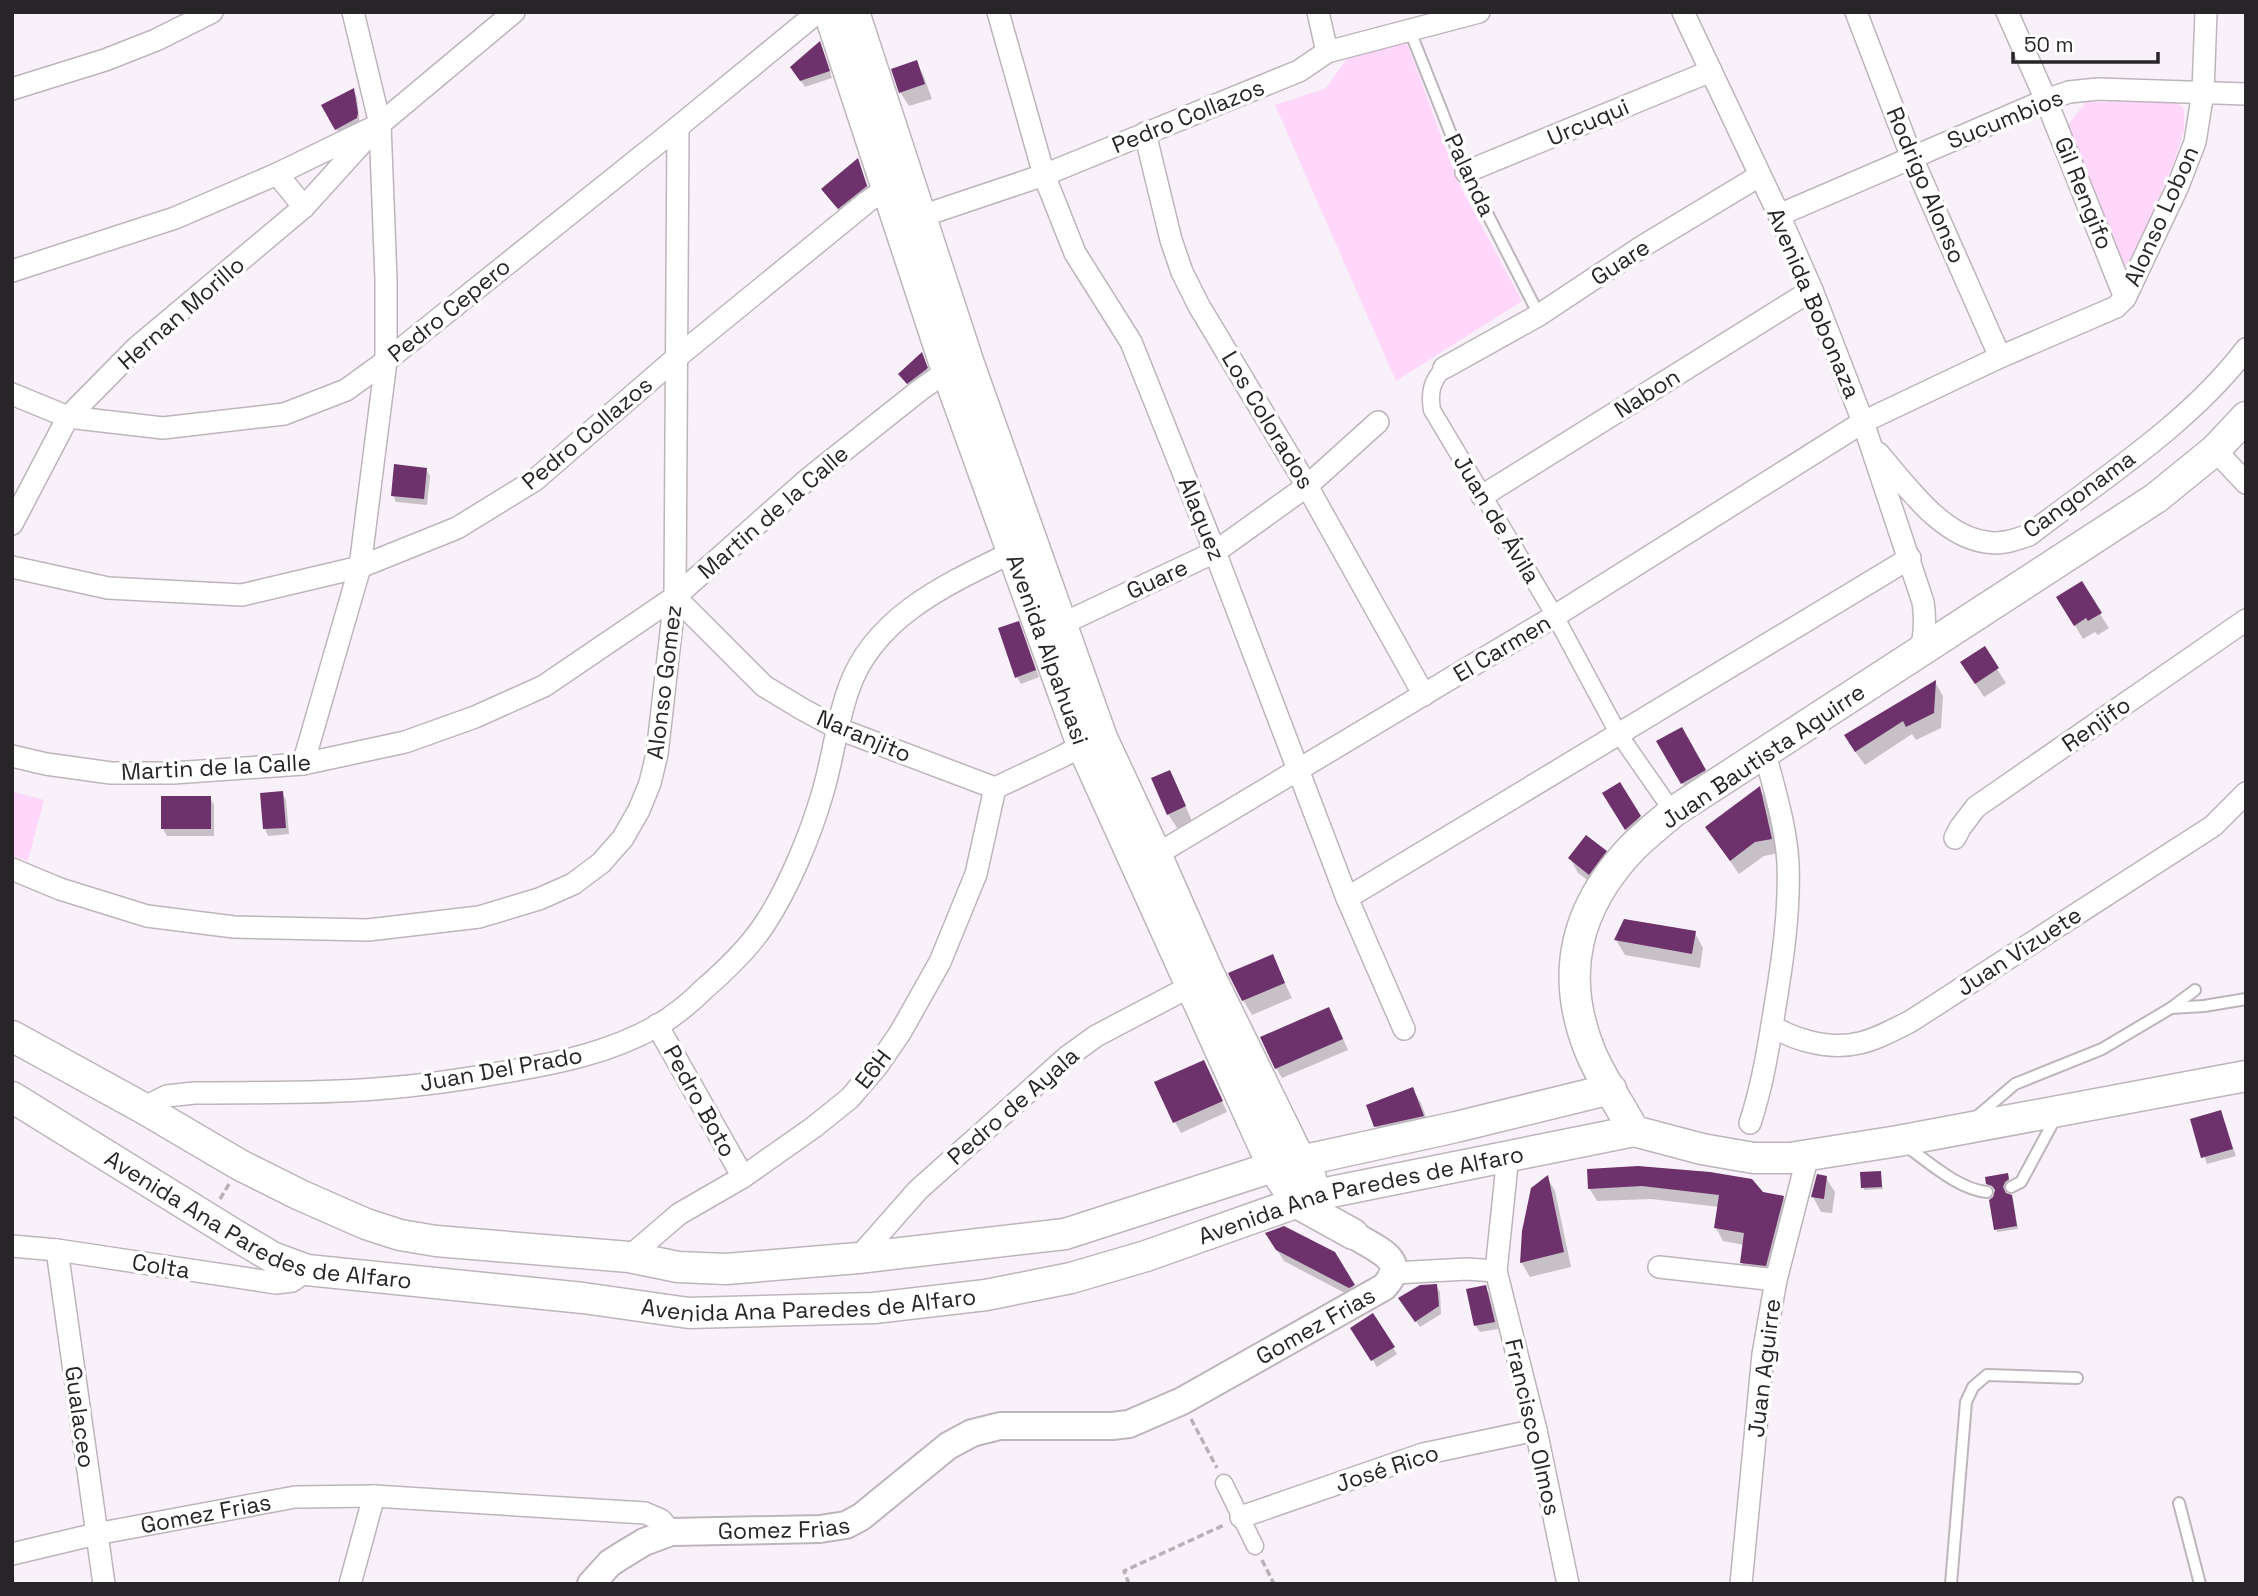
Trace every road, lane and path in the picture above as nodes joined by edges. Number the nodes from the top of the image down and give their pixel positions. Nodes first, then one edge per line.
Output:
1 (212, 12) edge
2 (353, 12) edge
3 (514, 12) edge
4 (818, 12) edge
5 (829, 12) edge
6 (854, 12) edge
7 (998, 12) edge
8 (1318, 12) edge
9 (1479, 12) edge
10 (1856, 12) edge
11 (2007, 12) edge
12 (2206, 12) edge
13 (1687, 13) edge
14 (1410, 31) junction
15 (1326, 52) junction
16 (1711, 71) junction
17 (12, 89) edge
18 (2203, 92) junction
19 (2246, 94) edge
20 (2046, 100) junction
21 (380, 124) junction
22 (678, 127) junction
23 (1144, 133) junction
24 (1912, 158) junction
25 (1466, 172) junction
26 (277, 174) junction
27 (1044, 175) junction
28 (1759, 176) junction
29 (898, 184) junction
30 (304, 207) junction
31 (1779, 215) junction
32 (909, 220) junction
33 (12, 271) edge
34 (1812, 290) junction
35 (2125, 298) junction
36 (1539, 315) junction
37 (2246, 349) edge
38 (2000, 357) junction
39 (676, 358) junction
40 (386, 361) junction
41 (958, 368) junction
42 (1444, 368) joint
43 (12, 394) edge
44 (68, 417) junction
45 (2246, 417) edge
46 (1378, 422) dead end
47 (1864, 422) junction
48 (1870, 444) junction
49 (2215, 450) junction
50 (2246, 483) edge
51 (1307, 486) junction
52 (1482, 496) junction
53 (12, 524) edge
54 (1013, 552) junction
55 (1215, 552) junction
56 (1910, 558) junction
57 (12, 567) edge
58 (360, 567) junction
59 (675, 597) junction
60 (1923, 603) junction
61 (1555, 616) junction
62 (2246, 620) edge
63 (1062, 624) junction
64 (1963, 625) junction
65 (1920, 652) junction
66 (1423, 695) junction
67 (839, 729) junction
68 (1618, 733) junction
69 (1082, 745) junction
70 (1765, 753) junction
71 (12, 756) edge
72 (303, 764) junction
73 (1298, 769) junction
74 (995, 788) junction
75 (2246, 793) edge
76 (1673, 812) junction
77 (1955, 838) dead end
78 (1146, 860) junction
79 (12, 869) edge
80 (1347, 898) junction
81 (1191, 986) junction
82 (2195, 990) dead end
83 (2246, 999) edge
84 (2171, 1008) junction
85 (657, 1026) junction
86 (1772, 1026) junction
87 (1405, 1029) dead end
88 (12, 1036) edge
89 (2246, 1076) edge
90 (1611, 1089) junction
91 (12, 1097) edge
92 (144, 1108) junction
93 (2061, 1109) junction
94 (1750, 1123) dead end
95 (1965, 1128) junction
96 (1634, 1131) junction
97 (1898, 1141) junction
98 (1508, 1155) junction
99 (1808, 1155) junction
100 (1287, 1164) junction
101 (240, 1165) junction
102 (743, 1177) junction
103 (2011, 1187) dead end
104 (1987, 1192) dead end
105 (1309, 1198) junction
106 (208, 1219) junction
107 (1353, 1234) joint
108 (12, 1246) edge
109 (57, 1250) junction
110 (629, 1257) junction
111 (858, 1258) junction
112 (1659, 1267) dead end
113 (307, 1270) junction
114 (1496, 1271) junction
115 (1394, 1273) junction
116 (1776, 1280) junction
117 (2077, 1378) dead end
118 (1182, 1401) junction
119 (1536, 1430) junction
120 (1224, 1483) joint
121 (374, 1496) junction
122 (2179, 1503) dead end
123 (1241, 1517) junction
124 (671, 1532) junction
125 (96, 1534) junction
126 (1255, 1546) joint
127 (12, 1554) edge
128 (589, 1581) edge
129 (104, 1584) edge
130 (349, 1584) edge
131 (1129, 1584) edge
132 (1274, 1584) edge
133 (1568, 1584) edge
134 (1741, 1584) edge
135 (1951, 1584) edge
136 (2200, 1584) edge

1 - 17 street
2 - 21 street
3 - 21 street
4 - 22 street, Pedro Cepero
5 - 29 main road, Avenida Alpahuasi
6 - 29 main road, Avenida Alpahuasi
7 - 27 street, Alaquez
8 - 15 street
9 - 14 street, Pedro Collazos
10 - 24 street, Rodrigo Alonso
11 - 20 street, Gil Rengifo
12 - 18 street, Alonso Lobon
13 - 16 street, Avenida Bobonaza
14 - 15 street, Pedro Collazos
14 - 25 lane, Palanda
15 - 23 street, Pedro Collazos
16 - 25 street, Urcuqui
16 - 28 street, Avenida Bobonaza
18 - 19 street, Sucumbios
18 - 20 street, Sucumbios
18 - 35 street, Alonso Lobon
20 - 24 street, Sucumbios
20 - 35 street, Gil Rengifo
21 - 26 street
21 - 30 street, Hernan Morillo
21 - 40 street
22 - 39 street, Alonso Gomez
22 - 40 street, Pedro Cepero
23 - 27 street, Pedro Collazos
23 - 51 street, Los Colorados
24 - 31 street, Sucumbios
24 - 38 street, Rodrigo Alonso
25 - 36 lane, Palanda
26 - 30 street
26 - 33 street
27 - 32 street, Pedro Collazos
27 - 55 street, Alaquez
28 - 31 street, Avenida Bobonaza
28 - 36 street, Guare
29 - 32 main road, Avenida Alpahuasi
29 - 39 street, Pedro Collazos
30 - 44 street, Hernan Morillo
31 - 34 street, Avenida Bobonaza
32 - 41 main road, Avenida Alpahuasi
34 - 47 street, Avenida Bobonaza
34 - 52 street, Nabon
35 - 38 street, Alonso Lobon
36 - 42 street, Guare
37 - 48 street, Cangonama
38 - 47 street, Alonso Lobon
39 - 58 street, Pedro Collazos
39 - 59 street, Alonso Gomez
40 - 44 street, Pedro Cepero
40 - 58 street
41 - 54 main road, Avenida Alpahuasi
41 - 59 street, Martin de la Calle
41 - 63 main road, Avenida Alpahuasi
42 - 52 street, Juan de Ávila
43 - 44 street, Pedro Cepero
44 - 53 street, Hernan Morillo
45 - 49 main road, Juan Bautista Aguirre
46 - 51 street, Guare
47 - 48 street, Avenida Bobonaza
47 - 61 street, El Carmen
48 - 56 street, Avenida Bobonaza
49 - 50 street
49 - 64 main road, Juan Bautista Aguirre
51 - 55 street, Guare
51 - 66 street, Los Colorados
52 - 61 street, Juan de Ávila
54 - 67 street, Juan Del Prado
54 - 69 main road, Avenida Alpahuasi
55 - 63 street, Guare
55 - 73 street, Alaquez
56 - 60 street, Avenida Bobonaza
56 - 68 street
57 - 58 street, Pedro Collazos
58 - 72 street
59 - 67 street, Naranjito
59 - 72 street, Martin de la Calle
59 - 79 street, Alonso Gomez
60 - 64 street
60 - 65 street, Avenida Bobonaza
61 - 66 street, El Carmen
61 - 68 street, Juan de Ávila
62 - 77 street, Renjifo
63 - 78 main road, Avenida Alpahuasi
64 - 65 main road, Juan Bautista Aguirre
65 - 70 main road, Juan Bautista Aguirre
66 - 73 street, El Carmen
67 - 74 street, Naranjito
67 - 85 street, Juan Del Prado
68 - 76 street, Juan de Ávila
68 - 80 street
69 - 74 street
69 - 78 main road, Avenida Alpahuasi
70 - 76 main road, Juan Bautista Aguirre
70 - 86 street
71 - 72 street, Martin de la Calle
73 - 78 street, El Carmen
73 - 80 street, Alaquez
74 - 102 street, E6H
75 - 86 street, Juan Vizuete
76 - 90 main road, Juan Bautista Aguirre
78 - 81 main road, Avenida Alpahuasi
78 - 100 main road, Avenida Alpahuasi
80 - 87 street, Alaquez
81 - 100 main road, Avenida Alpahuasi
81 - 111 street, Pedro de Ayala
82 - 84 lane
83 - 84 lane
84 - 95 lane
85 - 92 street, Juan Del Prado
85 - 102 street, Pedro Boto
86 - 94 street
88 - 92 main road, Avenida Ana Paredes de Alfaro
89 - 93 main road
90 - 96 main road, Juan Bautista Aguirre
90 - 100 main road, Avenida Ana Paredes de Alfaro
91 - 106 main road, Avenida Ana Paredes de Alfaro
92 - 101 main road, Avenida Ana Paredes de Alfaro
93 - 95 main road
93 - 103 lane
95 - 97 main road
96 - 98 main road, Avenida Ana Paredes de Alfaro
96 - 99 main road
97 - 99 main road
97 - 104 lane
98 - 105 main road, Avenida Ana Paredes de Alfaro
98 - 114 street
99 - 116 street, Juan Aguirre
100 - 105 main road, Avenida Alpahuasi
100 - 111 main road, Avenida Ana Paredes de Alfaro
101 - 106 path
101 - 110 main road, Avenida Ana Paredes de Alfaro
102 - 110 street, E6H
105 - 107 main road, Avenida Alpahuasi
105 - 113 main road, Avenida Ana Paredes de Alfaro
106 - 113 main road, Avenida Ana Paredes de Alfaro
107 - 115 street, Avenida Alpahuasi
108 - 109 street, Colta
109 - 113 street, Colta
109 - 125 street, Gualaceo
110 - 111 main road, Avenida Ana Paredes de Alfaro
112 - 116 street
114 - 115 street, Gomez Frias
114 - 119 street, Francisco Olmos
115 - 118 street, Gomez Frias
116 - 134 street, Juan Aguirre
117 - 135 lane
118 - 120 path
118 - 124 street, Gomez Frias
119 - 123 street, José Rico
119 - 133 street, Francisco Olmos
120 - 123 street
121 - 124 street, Gomez Frias
121 - 125 street, Gomez Frias
121 - 130 street
122 - 136 lane
123 - 126 street
123 - 131 path
124 - 128 street
125 - 127 street, Gomez Frias
125 - 129 street, Gualaceo
126 - 132 path

